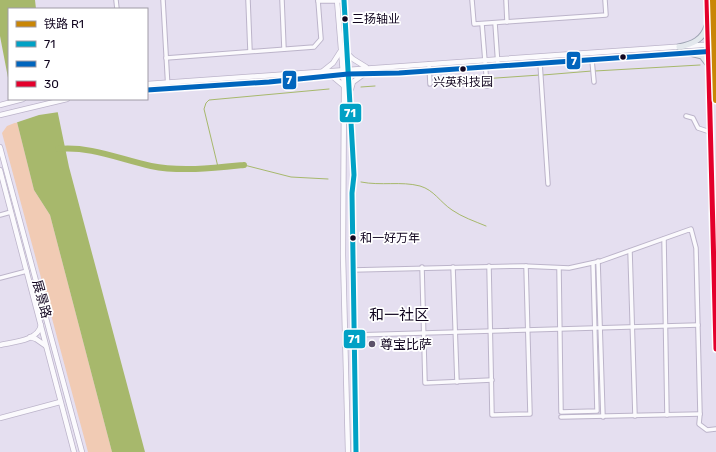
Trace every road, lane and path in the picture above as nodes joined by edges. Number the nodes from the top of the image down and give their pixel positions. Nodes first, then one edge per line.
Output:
1 (163, 0) edge
2 (248, 0) edge
3 (282, 0) edge
4 (472, 0) edge
5 (506, 0) edge
6 (605, 0) edge
7 (707, 0) edge
8 (318, 1) edge
9 (336, 1) edge
10 (344, 1) edge
11 (708, 19) junction
12 (507, 22) junction
13 (495, 23) junction
14 (482, 24) junction
15 (708, 44) junction
16 (716, 44) edge
17 (679, 47) junction
18 (284, 49) junction
19 (250, 51) junction
20 (709, 51) junction
21 (716, 51) edge
22 (340, 52) junction
23 (346, 52) junction
24 (690, 53) junction
25 (166, 58) junction
26 (485, 60) junction
27 (498, 60) junction
28 (592, 60) junction
29 (540, 63) junction
30 (429, 64) junction
31 (498, 66) junction
32 (485, 67) junction
33 (367, 68) junction
34 (342, 69) junction
35 (709, 70) junction
36 (322, 71) junction
37 (430, 71) junction
38 (346, 73) junction
39 (364, 74) junction
40 (332, 76) junction
41 (167, 82) junction
42 (594, 82) dead end
43 (148, 84) edge
44 (430, 84) dead end
45 (344, 86) junction
46 (487, 86) dead end
47 (168, 89) junction
48 (148, 90) edge
49 (350, 90) junction
50 (20, 100) edge
51 (63, 100) edge
52 (2, 105) edge
53 (2, 114) edge
54 (686, 116) dead end
55 (0, 120) edge
56 (710, 132) junction
57 (0, 147) edge
58 (0, 170) edge
59 (548, 184) dead end
60 (11, 212) junction
61 (0, 215) edge
62 (664, 239) junction
63 (630, 251) junction
64 (598, 261) junction
65 (593, 263) junction
66 (489, 266) junction
67 (526, 266) junction
68 (422, 267) junction
69 (453, 267) junction
70 (559, 268) junction
71 (354, 270) junction
72 (27, 271) junction
73 (0, 278) edge
74 (41, 324) junction
75 (698, 325) junction
76 (666, 326) junction
77 (633, 327) junction
78 (559, 328) junction
79 (595, 328) junction
80 (600, 328) junction
81 (528, 329) junction
82 (490, 332) junction
83 (423, 333) junction
84 (455, 333) junction
85 (355, 335) junction
86 (30, 337) junction
87 (355, 340) junction
88 (346, 341) junction
89 (0, 345) edge
90 (46, 346) junction
91 (716, 349) edge
92 (492, 380) junction
93 (457, 382) junction
94 (60, 402) junction
95 (700, 414) junction
96 (667, 415) junction
97 (635, 416) junction
98 (561, 417) dead end
99 (603, 417) junction
100 (0, 418) edge
101 (716, 429) edge
102 (74, 452) edge
103 (82, 452) edge
104 (348, 452) edge
105 (356, 452) edge

1 - 25 street
2 - 19 street
3 - 18 street
4 - 14 street
5 - 12 street
6 - 12 street
7 - 11 main road
8 - 9 street
8 - 18 street
9 - 10 street
9 - 22 main road
10 - 23 main road
11 - 15 main road
11 - 17 main road
12 - 13 street
13 - 14 street
13 - 27 street
14 - 26 street
15 - 16 main road
15 - 17 main road
15 - 20 main road
17 - 27 main road
18 - 19 street
19 - 25 street
20 - 21 main road
20 - 24 main road
20 - 35 main road
22 - 34 main road
22 - 36 main road
23 - 33 main road
23 - 38 main road
24 - 28 main road
24 - 35 main road
25 - 41 street
26 - 27 main road
26 - 30 main road
26 - 32 street
27 - 31 street
28 - 29 main road
28 - 42 street
29 - 31 main road
29 - 59 street
30 - 33 main road
30 - 37 street
31 - 32 main road
32 - 37 main road
32 - 46 street
33 - 38 main road
34 - 36 main road
34 - 38 main road
35 - 56 main road
36 - 41 main road
37 - 39 main road
37 - 44 street
38 - 39 main road
38 - 40 main road
38 - 45 main road
38 - 49 main road
39 - 49 main road
40 - 45 main road
40 - 47 main road
41 - 43 main road
41 - 47 street
45 - 88 main road
47 - 48 main road
49 - 71 main road
50 - 52 main road
51 - 53 main road
53 - 55 main road
54 - 56 street
56 - 91 main road
57 - 103 main road, 展景路
58 - 60 main road, 展景路
60 - 61 street
60 - 72 main road, 展景路
62 - 63 street
62 - 75 street
62 - 76 street
63 - 64 street
63 - 77 street
64 - 65 street
64 - 80 street
65 - 70 street
65 - 79 street
66 - 67 street
66 - 69 street
66 - 82 street
67 - 70 street
67 - 81 street
68 - 69 street
68 - 71 street
68 - 83 street
69 - 84 street
70 - 78 street
71 - 85 main road
72 - 73 street
72 - 74 main road, 展景路
74 - 86 main road
74 - 90 main road, 展景路
75 - 76 street
75 - 95 street
76 - 77 street
76 - 96 street
77 - 80 street
77 - 97 street
78 - 79 street
78 - 79 street
78 - 81 street
79 - 80 street
80 - 99 street
81 - 82 street
81 - 92 street
82 - 84 street
82 - 92 street
83 - 84 street
83 - 85 street
83 - 93 street
84 - 93 street
85 - 87 main road
86 - 89 main road
86 - 90 main road
87 - 88 main road
87 - 105 main road
88 - 104 main road
90 - 94 main road, 展景路
92 - 93 street
94 - 100 main road
94 - 102 main road, 展景路
95 - 96 street
95 - 101 street
96 - 97 street
97 - 99 street
98 - 99 street

